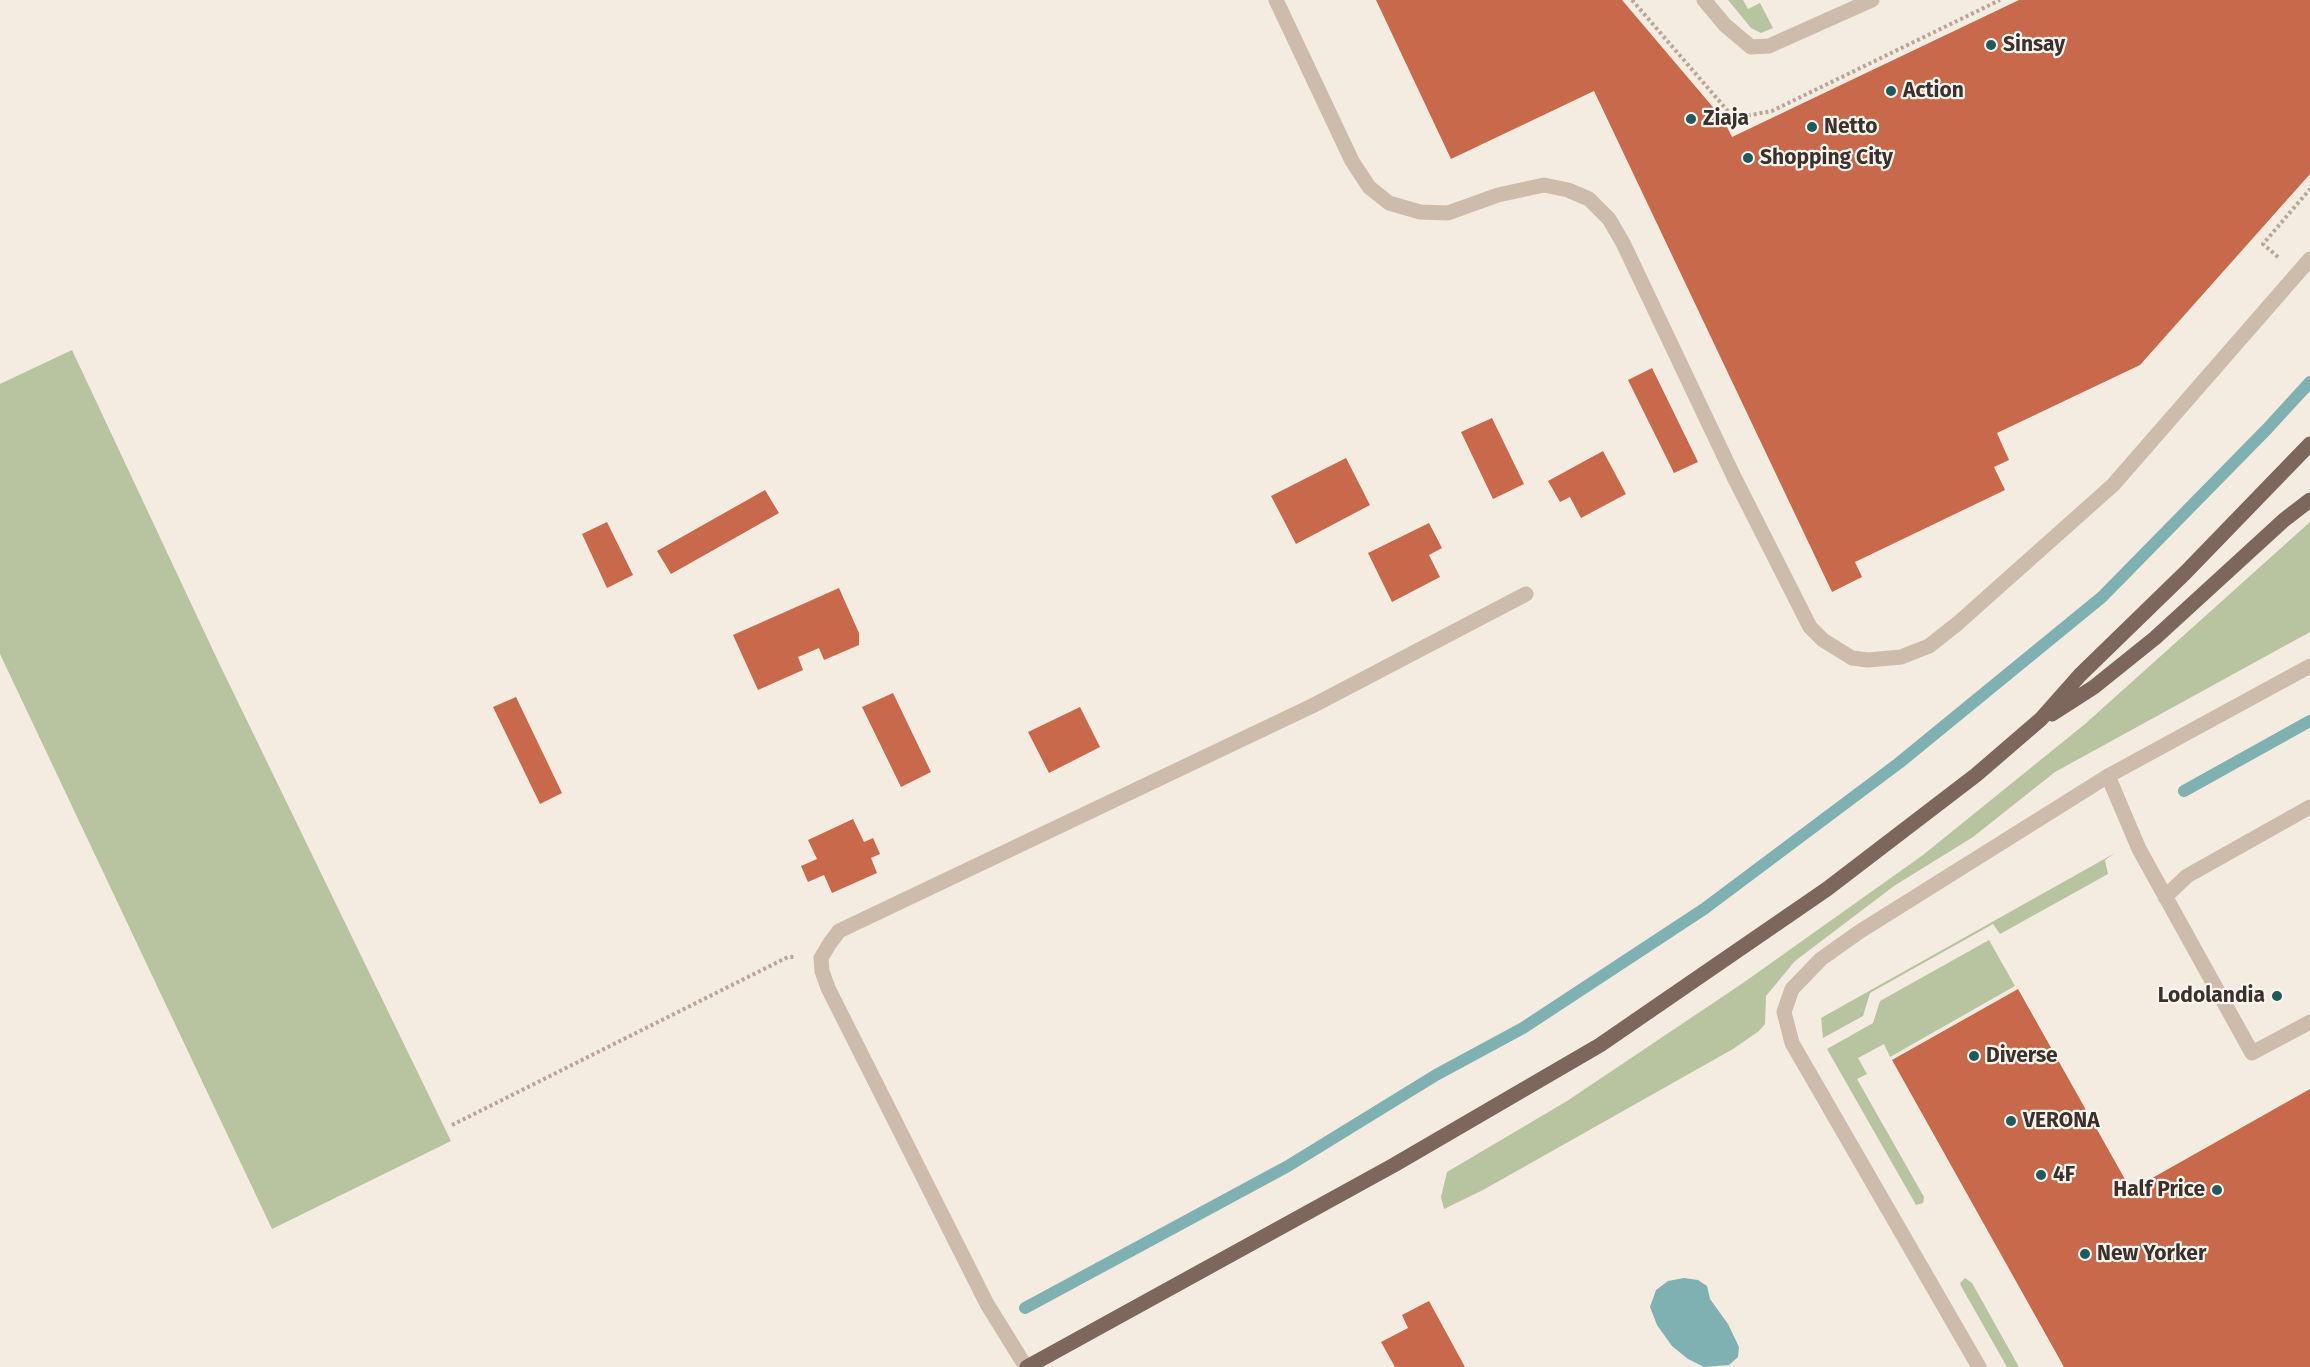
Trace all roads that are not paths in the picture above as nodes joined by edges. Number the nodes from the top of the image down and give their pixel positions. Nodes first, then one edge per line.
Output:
1 (1276, 0) edge
2 (1704, 0) edge
3 (1872, 0) edge
4 (2310, 259) edge
5 (2310, 444) edge
6 (2310, 500) edge
7 (1526, 594) dead end
8 (2310, 666) edge
9 (2041, 719) junction
10 (2109, 776) junction
11 (2310, 807) edge
12 (2166, 897) junction
13 (2310, 1022) edge
14 (1027, 1367) edge
15 (1979, 1367) edge

1 - 4 street
2 - 3 street
5 - 9 main road
6 - 9 main road
7 - 14 street
8 - 10 street
9 - 14 main road
10 - 12 street
10 - 15 street
11 - 12 street
12 - 13 street

